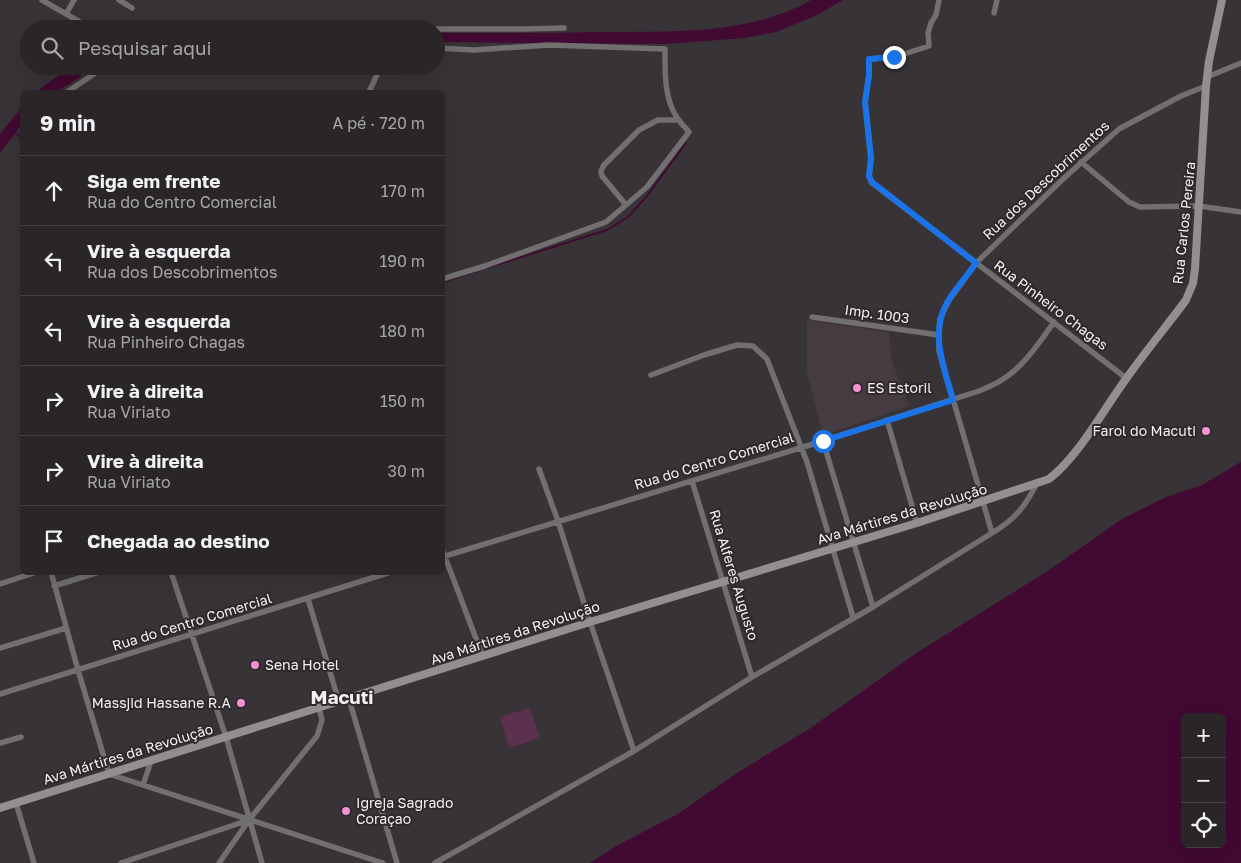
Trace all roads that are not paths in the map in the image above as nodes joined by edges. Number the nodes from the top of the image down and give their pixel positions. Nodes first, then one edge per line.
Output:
1 (42, 0) edge
2 (74, 0) edge
3 (119, 0) edge
4 (939, 0) edge
5 (997, 0) edge
6 (1222, 0) edge
7 (132, 8) dead end
8 (994, 13) dead end
9 (66, 14) junction
10 (76, 20) edge
11 (445, 28) edge
12 (564, 28) dead end
13 (445, 48) edge
14 (1241, 62) edge
15 (92, 75) edge
16 (377, 75) edge
17 (1207, 81) junction
18 (70, 90) edge
19 (370, 90) edge
20 (679, 120) junction
21 (1081, 162) junction
22 (626, 205) junction
23 (1199, 206) junction
24 (1241, 212) edge
25 (976, 263) junction
26 (445, 278) edge
27 (812, 317) dead end
28 (1054, 322) junction
29 (938, 335) junction
30 (651, 375) dead end
31 (1126, 378) junction
32 (953, 400) junction
33 (887, 420) junction
34 (823, 441) junction
35 (800, 447) junction
36 (539, 468) dead end
37 (692, 481) junction
38 (1037, 483) junction
39 (984, 502) junction
40 (558, 521) junction
41 (917, 523) junction
42 (992, 533) junction
43 (852, 542) junction
44 (833, 549) junction
45 (445, 556) edge
46 (445, 559) edge
47 (28, 575) edge
48 (52, 575) edge
49 (89, 575) edge
50 (172, 575) edge
51 (383, 575) edge
52 (722, 582) junction
53 (0, 584) edge
54 (54, 586) junction
55 (308, 599) junction
56 (872, 607) junction
57 (853, 617) junction
58 (590, 622) junction
59 (66, 628) junction
60 (192, 635) junction
61 (0, 648) edge
62 (483, 657) junction
63 (78, 670) junction
64 (752, 677) junction
65 (0, 694) edge
66 (349, 699) junction
67 (339, 702) junction
68 (319, 708) junction
69 (21, 736) dead end
70 (226, 737) junction
71 (0, 743) edge
72 (634, 751) junction
73 (151, 761) junction
74 (109, 774) junction
75 (143, 785) junction
76 (16, 803) junction
77 (0, 808) edge
78 (249, 820) junction
79 (34, 863) edge
80 (121, 863) edge
81 (220, 863) edge
82 (262, 863) edge
83 (384, 863) edge
84 (397, 863) edge
85 (435, 863) edge

1 - 9 street
2 - 9 street
3 - 7 street
4 - 25 street, Rua Pinheiro Chagas
5 - 8 street
6 - 17 street, Rua Carlos Pereira
9 - 10 street
11 - 12 street
13 - 20 street
14 - 17 street, Rua dos Descobrimentos
15 - 18 street
16 - 19 street
17 - 21 street, Rua dos Descobrimentos
17 - 23 street, Rua Carlos Pereira
20 - 22 street
20 - 22 street
21 - 23 street
21 - 25 street, Rua dos Descobrimentos
22 - 26 street
23 - 24 street
23 - 31 street, Rua Carlos Pereira
25 - 28 street, Rua Pinheiro Chagas
25 - 29 street, Rua dos Descobrimentos
27 - 29 street, Imp. 1003
28 - 31 street, Rua Pinheiro Chagas
28 - 32 street, Rua do Centro Comercial
29 - 32 street, Rua dos Descobrimentos
30 - 35 street
31 - 38 street, Rua Carlos Pereira
32 - 33 street, Rua do Centro Comercial
32 - 39 street, Rua dos Descobrimentos
33 - 34 street, Rua do Centro Comercial
33 - 41 street
34 - 35 street, Rua do Centro Comercial
34 - 43 street
35 - 37 street, Rua do Centro Comercial
35 - 44 street
36 - 40 street
37 - 40 street, Rua do Centro Comercial
37 - 52 street, Rua Alferes Augusto
38 - 39 street, Ava Mártires da Revolução
38 - 42 street
39 - 41 street, Ava Mártires da Revolução
39 - 42 street, Rua dos Descobrimentos
40 - 45 street, Rua do Centro Comercial
40 - 58 street
41 - 43 street, Ava Mártires da Revolução
42 - 56 street
43 - 44 street, Ava Mártires da Revolução
43 - 56 street
44 - 52 street, Ava Mártires da Revolução
44 - 57 street
46 - 62 street
47 - 53 street
48 - 54 street
49 - 54 street
50 - 60 street
51 - 55 street, Rua do Centro Comercial
52 - 58 street, Ava Mártires da Revolução
52 - 64 street, Rua Alferes Augusto
54 - 59 street
55 - 60 street, Rua do Centro Comercial
55 - 67 street
56 - 57 street
57 - 64 street
58 - 62 street, Ava Mártires da Revolução
58 - 72 street
59 - 61 street
59 - 63 street
60 - 63 street, Rua do Centro Comercial
60 - 70 street
62 - 66 street, Ava Mártires da Revolução
63 - 65 street, Rua do Centro Comercial
63 - 74 street
64 - 72 street
66 - 67 street, Ava Mártires da Revolução
66 - 84 street
67 - 68 street, Ava Mártires da Revolução
68 - 70 street, Ava Mártires da Revolução
68 - 78 street
69 - 71 street
70 - 73 street, Ava Mártires da Revolução
70 - 78 street
72 - 85 street
73 - 74 street, Ava Mártires da Revolução
73 - 75 street
74 - 75 street
74 - 76 street, Ava Mártires da Revolução
75 - 78 street
76 - 77 street, Ava Mártires da Revolução
76 - 79 street
78 - 80 street
78 - 81 street
78 - 82 street
78 - 83 street

